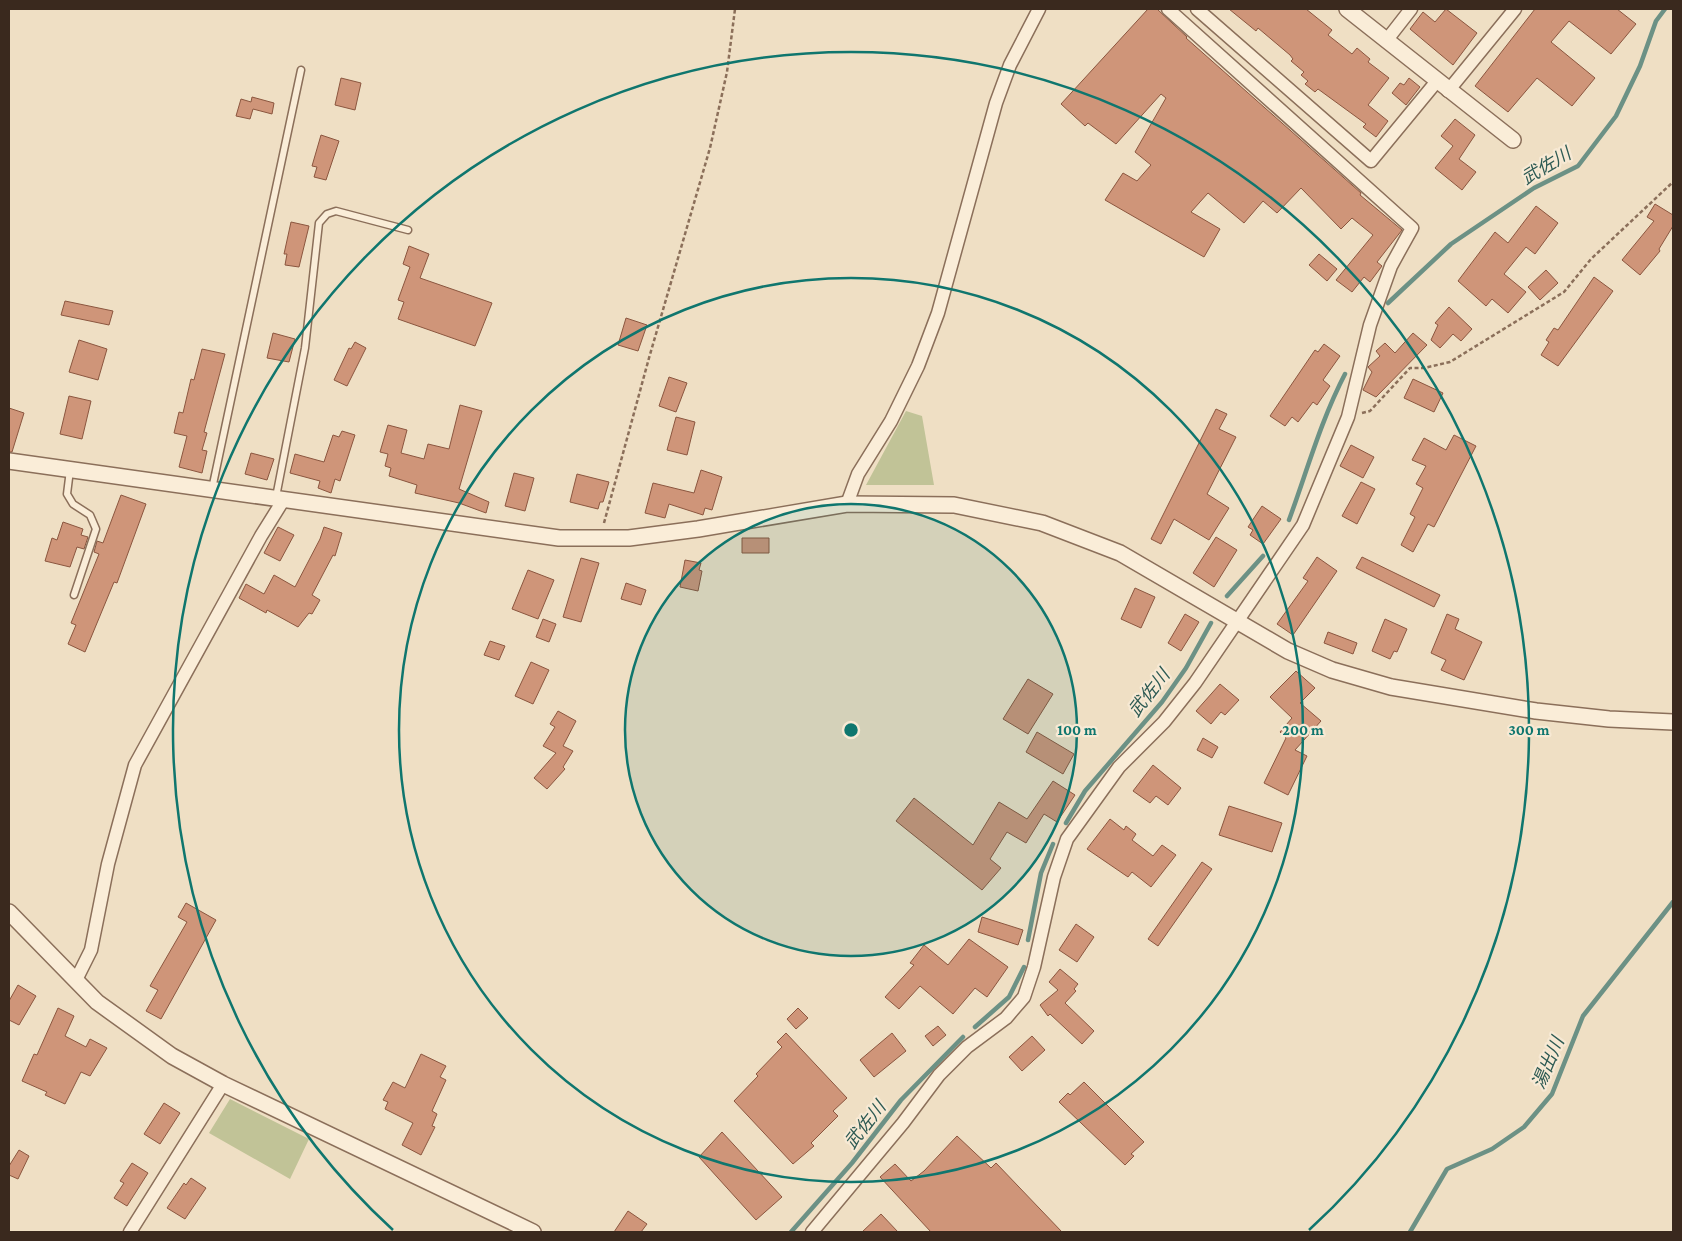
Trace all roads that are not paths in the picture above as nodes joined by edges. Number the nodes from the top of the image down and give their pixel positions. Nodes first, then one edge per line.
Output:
1 (1039, 9) edge
2 (1168, 9) edge
3 (1197, 9) edge
4 (1347, 9) edge
5 (1411, 9) edge
6 (1515, 9) edge
7 (1386, 41) junction
8 (301, 70) dead end
9 (1442, 86) junction
10 (1513, 140) dead end
11 (408, 230) dead end
12 (9, 461) edge
13 (70, 470) junction
14 (211, 490) junction
15 (280, 499) junction
16 (847, 504) junction
17 (74, 595) dead end
18 (1237, 623) junction
19 (1673, 722) edge
20 (9, 912) edge
21 (76, 980) junction
22 (223, 1084) junction
23 (130, 1232) edge
24 (533, 1232) edge
25 (812, 1232) edge

1 - 16 street
2 - 18 street
3 - 9 street
4 - 7 street
5 - 7 street
6 - 9 street
7 - 9 street
8 - 14 lane
9 - 10 street
11 - 15 lane
12 - 13 street
13 - 14 street
13 - 17 lane
14 - 15 street
15 - 16 street
15 - 21 street
16 - 18 street
18 - 19 street
18 - 25 street
20 - 21 street
21 - 22 street
22 - 23 street
22 - 24 street

